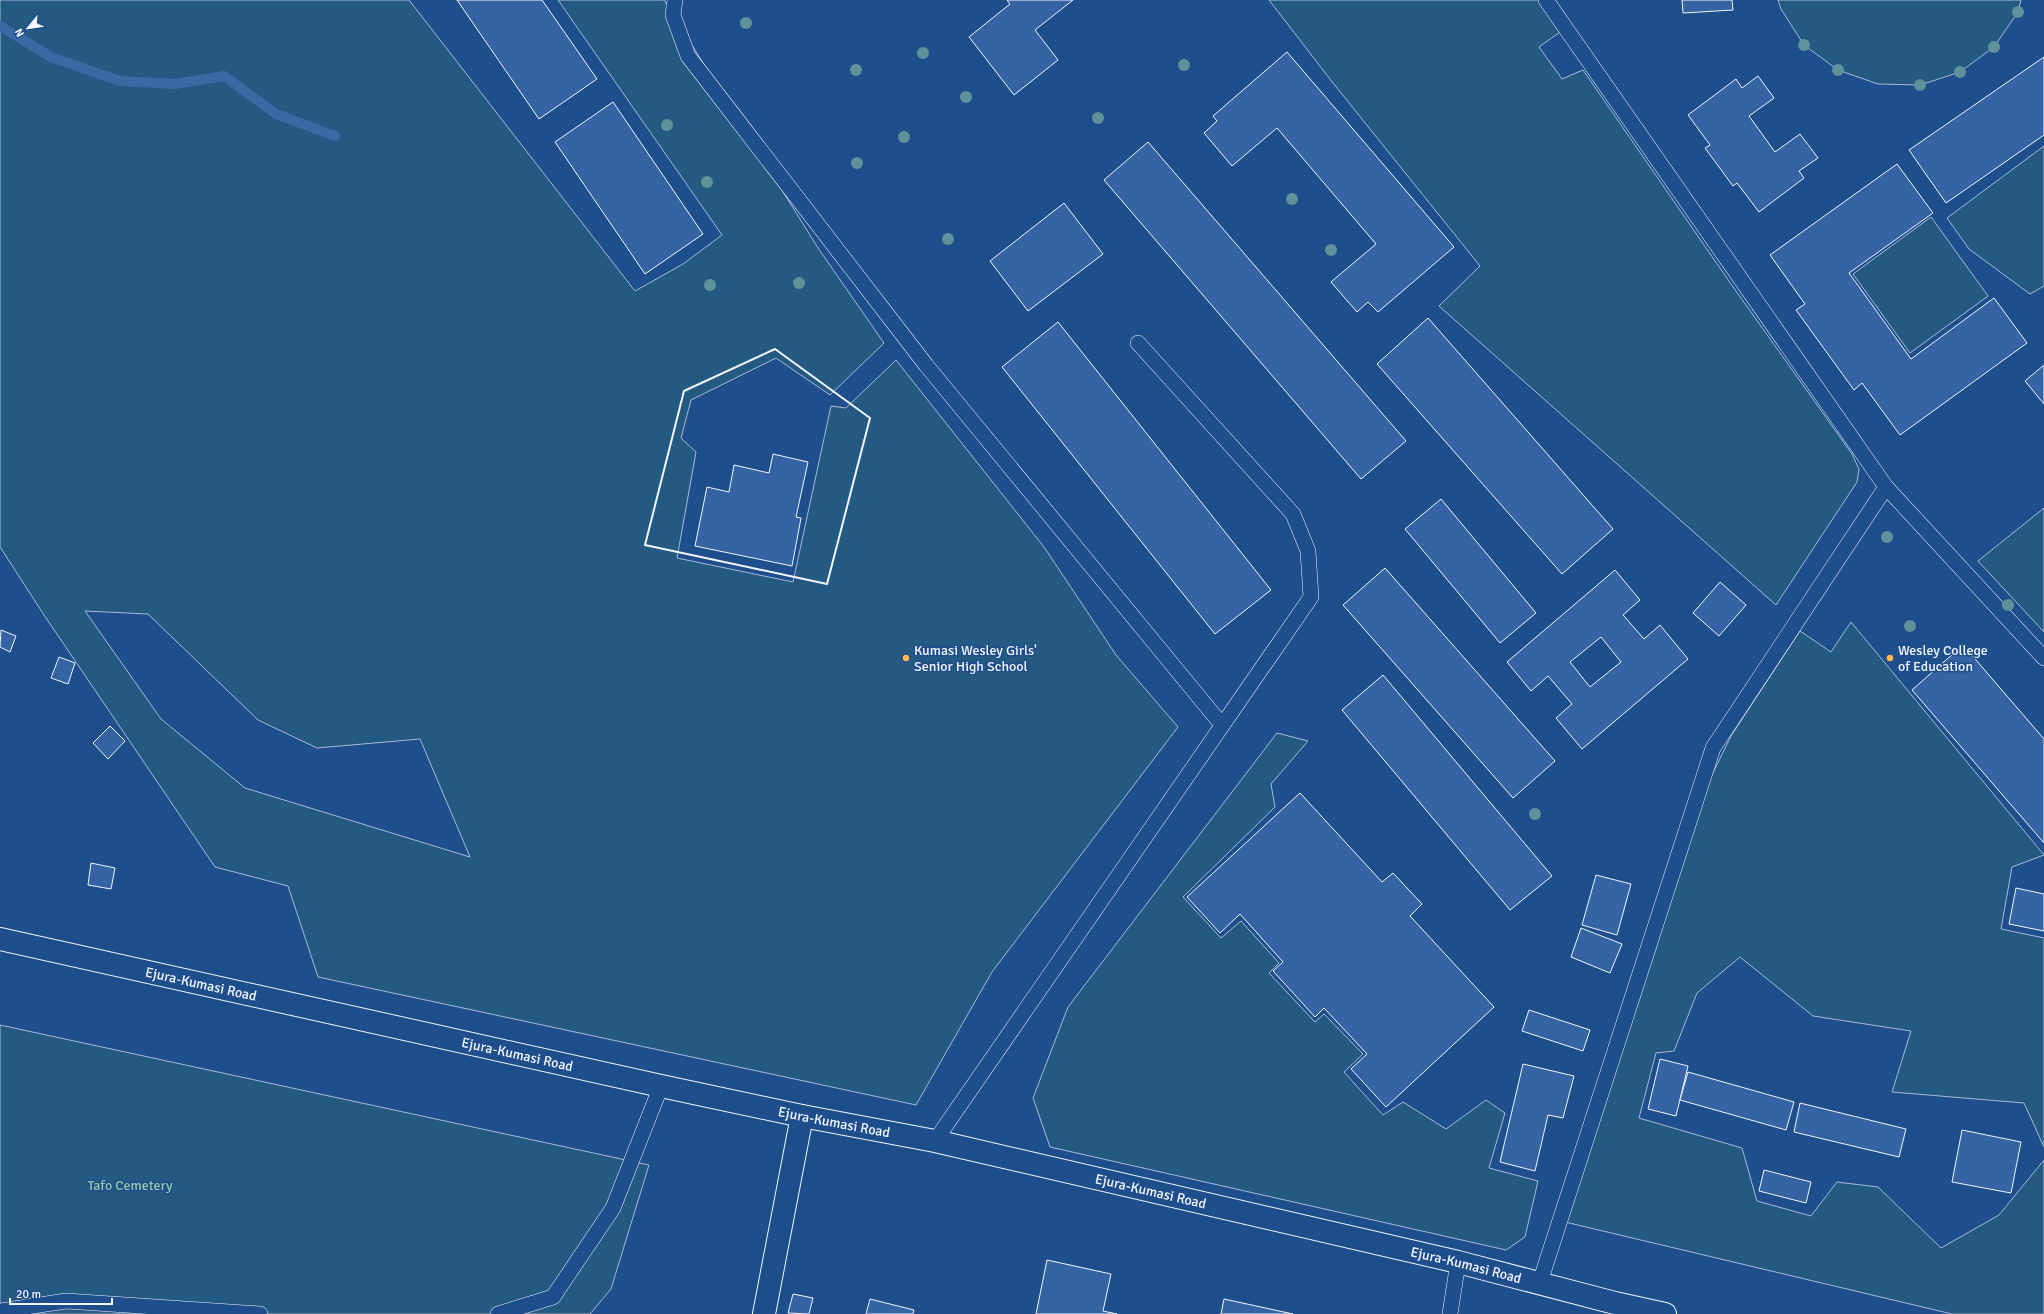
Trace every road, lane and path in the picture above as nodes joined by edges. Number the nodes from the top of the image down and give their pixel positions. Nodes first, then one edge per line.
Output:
1 (675, 0) edge
2 (1546, 0) edge
3 (1138, 343) dead end
4 (1886, 487) junction
5 (2044, 658) edge
6 (1222, 725) junction
7 (0, 939) edge
8 (661, 1086) junction
9 (802, 1116) junction
10 (935, 1141) junction
11 (1458, 1262) junction
12 (1540, 1282) junction
13 (0, 1311) edge
14 (260, 1314) edge
15 (498, 1314) edge
16 (764, 1314) edge
17 (1450, 1314) edge
18 (1665, 1314) edge

1 - 6 lane
2 - 4 lane
3 - 6 lane
4 - 5 lane
4 - 12 lane
6 - 10 lane
7 - 8 main road, Ejura-Kumasi Road
8 - 9 main road, Ejura-Kumasi Road
8 - 15 lane
9 - 10 main road, Ejura-Kumasi Road
9 - 16 main road
10 - 11 main road, Ejura-Kumasi Road
11 - 12 main road, Ejura-Kumasi Road
11 - 17 lane
12 - 18 main road, Ejura-Kumasi Road
13 - 14 lane

